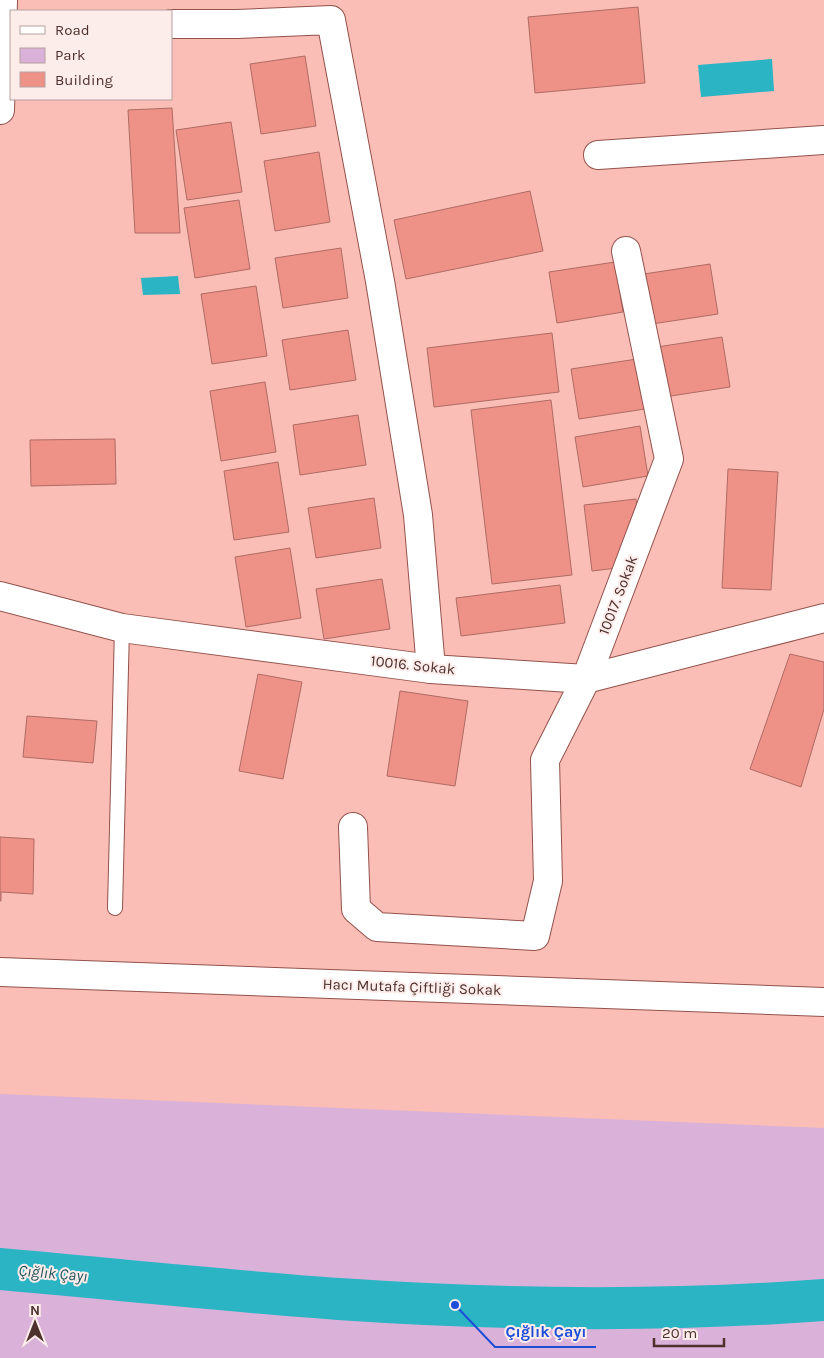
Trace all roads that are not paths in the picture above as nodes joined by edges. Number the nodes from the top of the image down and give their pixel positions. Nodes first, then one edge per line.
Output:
1 (3, 0) edge
2 (172, 24) edge
3 (7, 27) edge
4 (0, 110) edge
5 (824, 140) edge
6 (598, 155) dead end
7 (626, 251) dead end
8 (0, 596) edge
9 (824, 618) edge
10 (122, 628) junction
11 (431, 669) junction
12 (586, 679) junction
13 (353, 827) dead end
14 (115, 908) dead end
15 (0, 972) edge
16 (824, 1002) edge

1 - 3 street
2 - 11 street
3 - 4 street
5 - 6 street
7 - 12 street, 10017. Sokak
8 - 10 street, 10016. Sokak
9 - 12 street, 10016. Sokak
10 - 11 street, 10016. Sokak
10 - 14 lane
11 - 12 street, 10016. Sokak
12 - 13 street, 10017. Sokak
15 - 16 street, Hacı Mutafa Çiftliği Sokak

